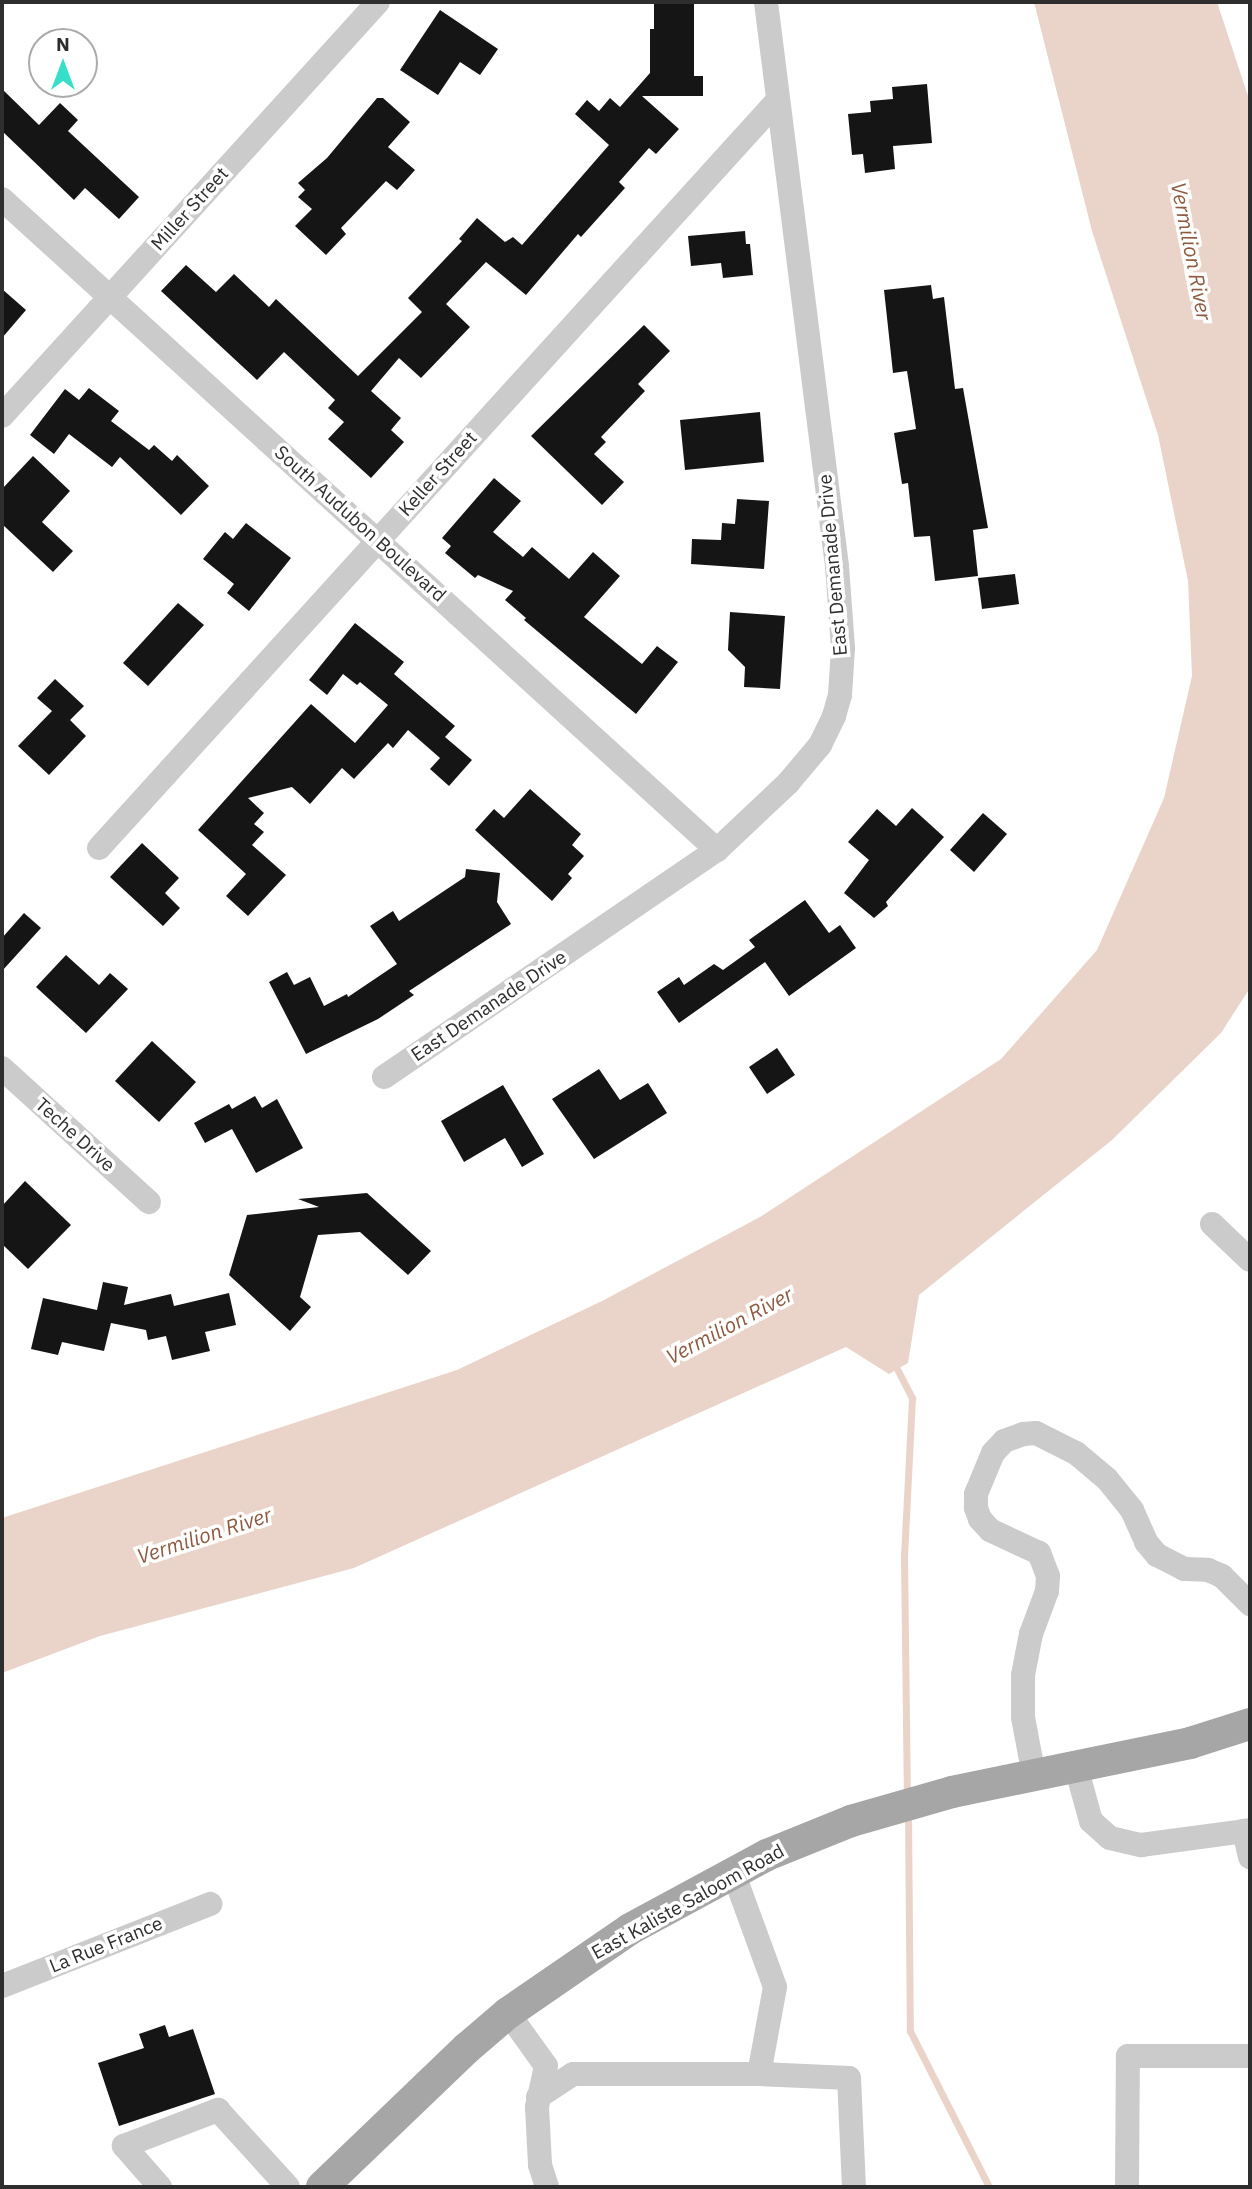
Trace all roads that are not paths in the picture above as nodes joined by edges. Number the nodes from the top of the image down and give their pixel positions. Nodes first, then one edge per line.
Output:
1 (378, 2) edge
2 (766, 2) edge
3 (778, 100) junction
4 (2, 199) edge
5 (110, 298) junction
6 (2, 416) edge
7 (378, 540) junction
8 (99, 848) dead end
9 (718, 850) junction
10 (2, 1068) edge
11 (384, 1077) dead end
12 (149, 1202) dead end
13 (1212, 1224) dead end
14 (1250, 1260) edge
15 (1250, 1604) edge
16 (1250, 1724) edge
17 (1076, 1767) junction
18 (1034, 1776) junction
19 (1247, 1831) edge
20 (1250, 1857) edge
21 (733, 1872) junction
22 (210, 1904) dead end
23 (2, 1986) edge
24 (508, 2013) junction
25 (1250, 2056) edge
26 (760, 2074) junction
27 (538, 2097) junction
28 (160, 2187) edge
29 (288, 2187) edge
30 (322, 2187) edge
31 (547, 2187) edge
32 (854, 2187) edge
33 (1127, 2187) edge

1 - 5 street, Miller Street
2 - 3 street, East Demanade Drive
3 - 7 street, Keller Street
3 - 9 street, East Demanade Drive
4 - 5 street, South Audubon Boulevard
5 - 6 street, Miller Street
5 - 7 street, South Audubon Boulevard
7 - 8 street, Keller Street
7 - 9 street, South Audubon Boulevard
9 - 11 street, East Demanade Drive
10 - 12 street, Teche Drive
13 - 14 street
15 - 18 street
16 - 17 main road, East Kaliste Saloom Road
17 - 18 main road, East Kaliste Saloom Road
17 - 19 street
18 - 21 main road, East Kaliste Saloom Road
19 - 20 street
21 - 24 main road, East Kaliste Saloom Road
21 - 26 street
22 - 23 street, La Rue France
24 - 27 street
24 - 30 main road, East Kaliste Saloom Road
25 - 33 street
26 - 27 street
26 - 32 street
27 - 31 street
28 - 29 street

